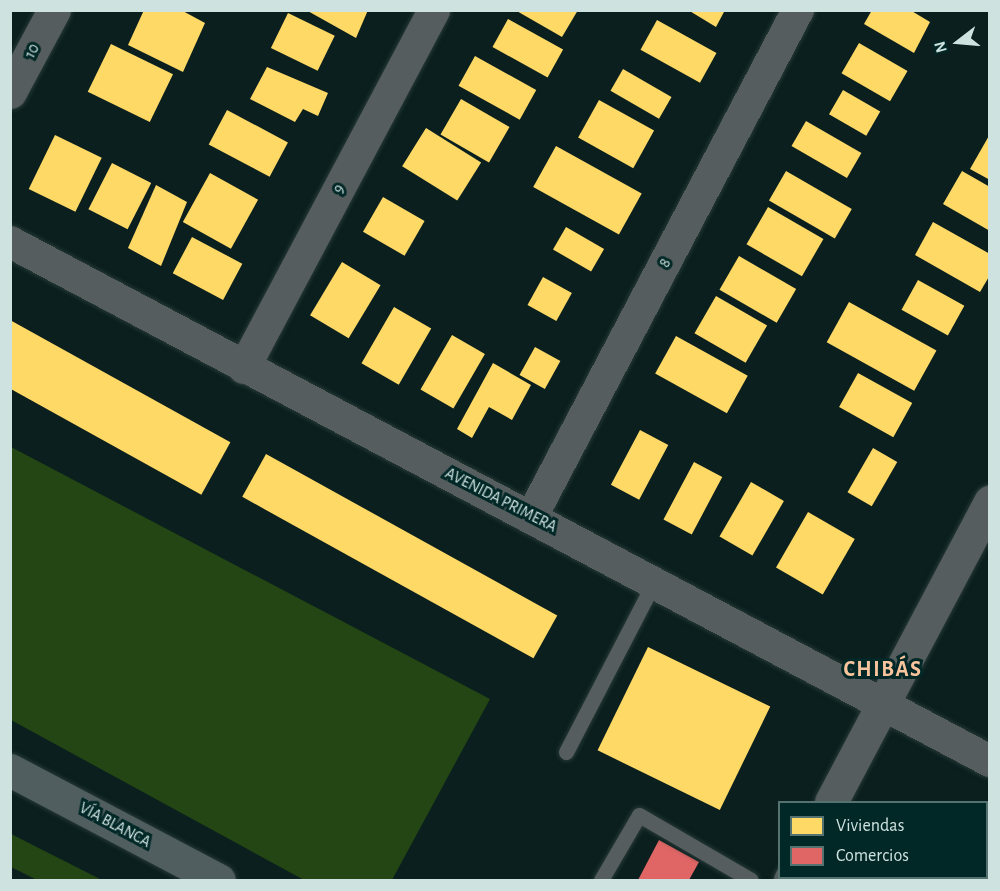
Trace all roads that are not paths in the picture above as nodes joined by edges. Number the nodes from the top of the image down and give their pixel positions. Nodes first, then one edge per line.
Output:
1 (54, 10) edge
2 (434, 10) edge
3 (798, 10) edge
4 (10, 92) edge
5 (10, 242) edge
6 (244, 369) junction
7 (990, 502) edge
8 (532, 516) junction
9 (654, 582) junction
10 (882, 704) junction
11 (566, 752) dead end
12 (990, 761) edge
13 (10, 770) edge
14 (832, 801) edge
15 (219, 880) edge
16 (601, 880) edge
17 (751, 880) edge

1 - 4 street, 10
2 - 6 street, 9
3 - 8 street, 8
5 - 6 street, AVENIDA PRIMERA
6 - 8 street, AVENIDA PRIMERA
7 - 10 street
8 - 9 street, AVENIDA PRIMERA
9 - 10 street, AVENIDA PRIMERA
9 - 11 lane
10 - 12 street, AVENIDA PRIMERA
10 - 14 street
13 - 15 main road, VÍA BLANCA
16 - 17 lane

